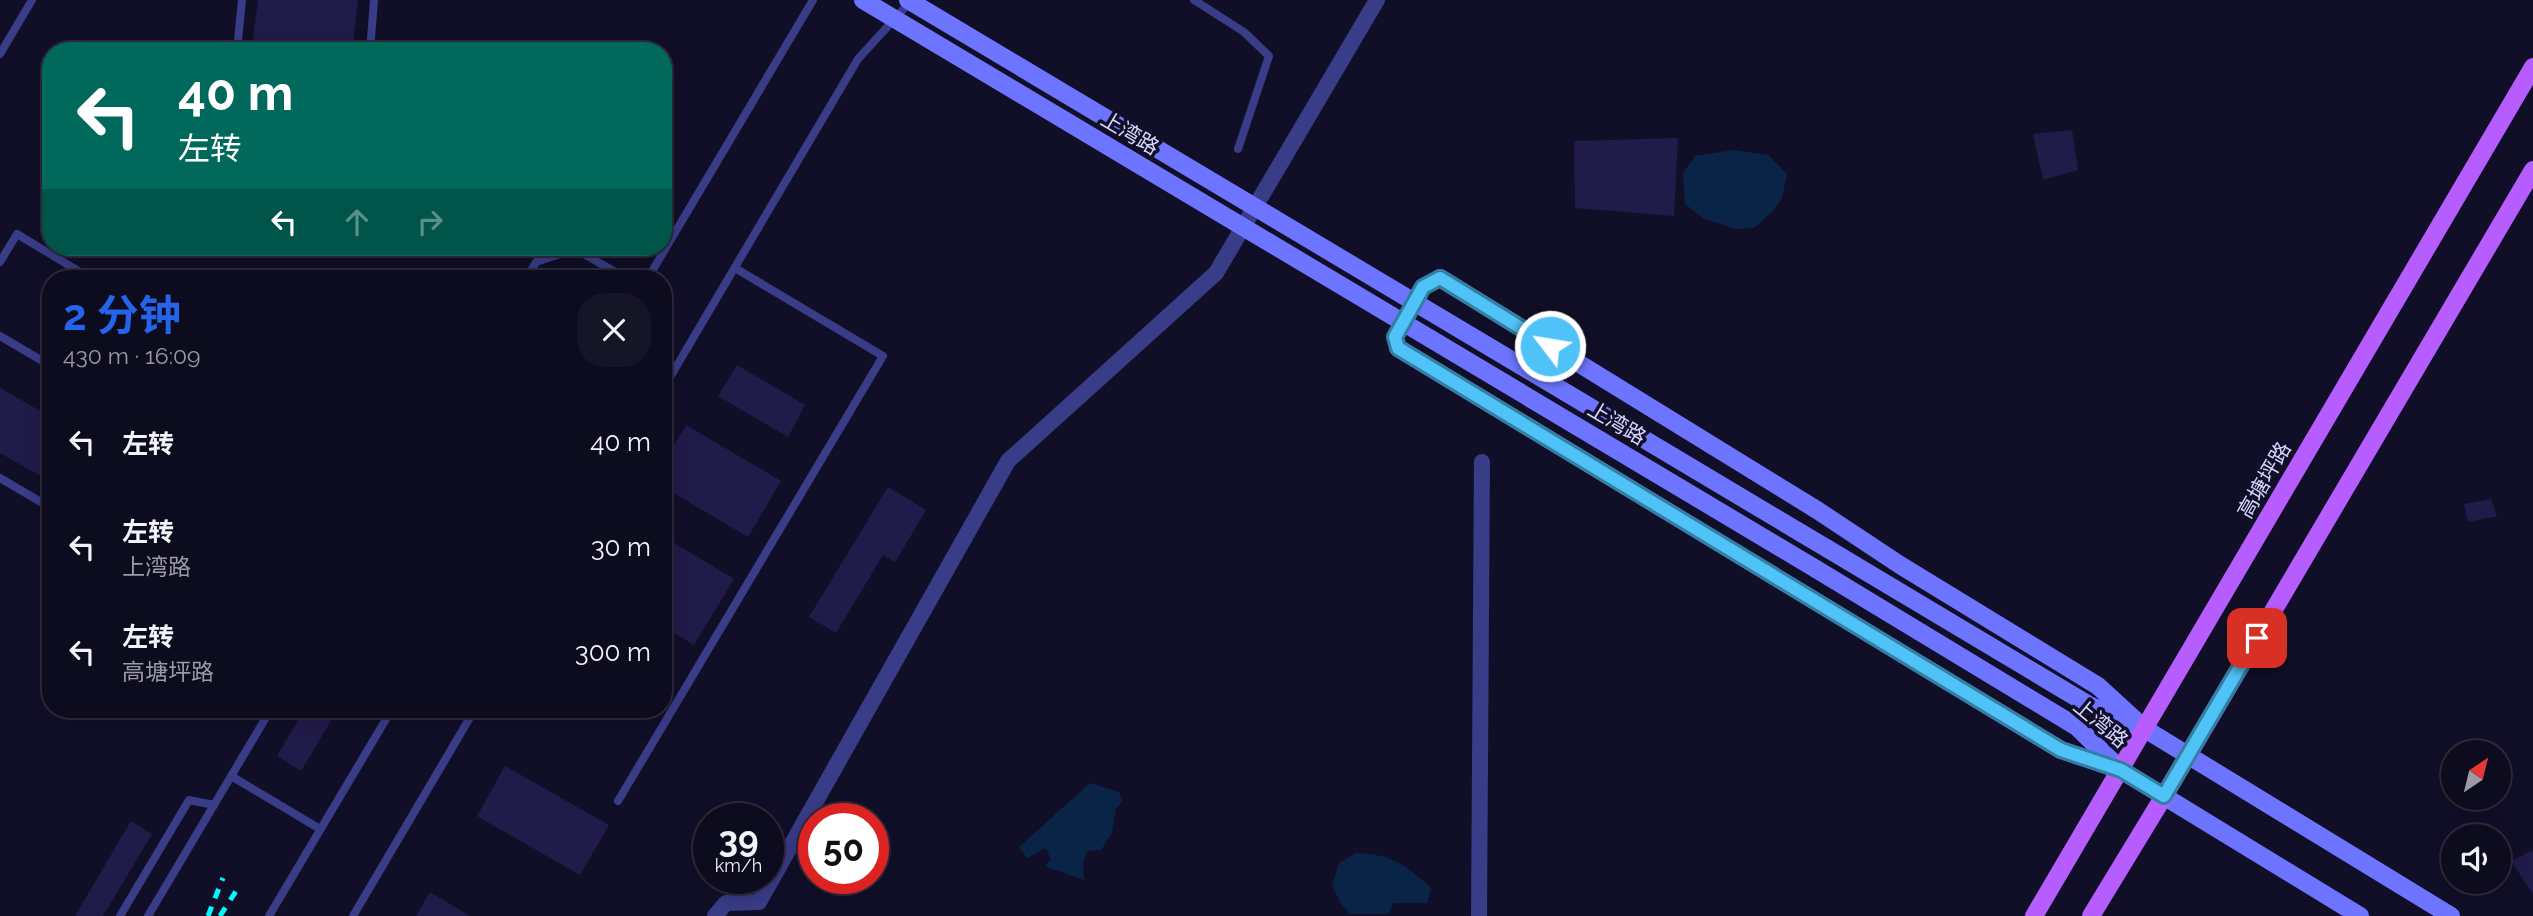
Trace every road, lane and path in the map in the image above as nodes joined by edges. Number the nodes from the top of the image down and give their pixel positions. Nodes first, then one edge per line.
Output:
1 (32, 0) edge
2 (242, 0) edge
3 (374, 0) edge
4 (813, 0) edge
5 (863, 0) edge
6 (910, 0) edge
7 (1194, 0) edge
8 (1377, 0) edge
9 (238, 42) edge
10 (371, 42) edge
11 (0, 54) edge
12 (2533, 66) edge
13 (1238, 149) dead end
14 (2533, 170) edge
15 (672, 238) edge
16 (42, 249) edge
17 (54, 256) edge
18 (555, 256) edge
19 (587, 256) edge
20 (0, 262) edge
21 (735, 268) junction
22 (77, 270) edge
23 (532, 270) edge
24 (612, 270) edge
25 (1440, 278) joint
26 (0, 336) edge
27 (1398, 348) joint
28 (42, 361) edge
29 (672, 374) edge
30 (1482, 462) dead end
31 (0, 478) edge
32 (42, 503) edge
33 (672, 710) edge
34 (266, 718) edge
35 (387, 718) edge
36 (470, 718) edge
37 (667, 718) edge
38 (2145, 729) junction
39 (2189, 755) junction
40 (2121, 770) junction
41 (231, 776) junction
42 (2164, 796) junction
43 (618, 801) dead end
44 (214, 805) junction
45 (320, 830) junction
46 (120, 916) edge
47 (148, 916) edge
48 (269, 916) edge
49 (353, 916) edge
50 (715, 916) edge
51 (1479, 916) edge
52 (2034, 916) edge
53 (2091, 916) edge
54 (2360, 916) edge
55 (2451, 916) edge

1 - 11 lane
2 - 9 lane
3 - 10 lane
4 - 15 lane
5 - 40 main road, 上湾路, bridge
6 - 21 lane
6 - 38 main road, 上湾路, bridge
7 - 13 lane
8 - 50 street
12 - 38 main road, 高塘坪路
14 - 39 main road
16 - 20 lane
17 - 22 lane
18 - 23 lane
19 - 24 lane
21 - 29 lane
21 - 33 lane
25 - 27 lane
25 - 38 main road, 上湾路
26 - 28 lane
27 - 40 main road, 上湾路
30 - 51 street
31 - 32 lane
34 - 41 lane
35 - 45 lane
36 - 49 lane
37 - 43 lane
38 - 39 main road, 上湾路
38 - 40 main road, 高塘坪路
39 - 42 main road
39 - 55 main road, 上湾路
40 - 42 main road, 上湾路
40 - 52 main road, 高塘坪路
41 - 44 lane
41 - 45 lane
42 - 53 main road
42 - 54 main road, 上湾路
44 - 46 lane
44 - 47 lane
45 - 48 lane

